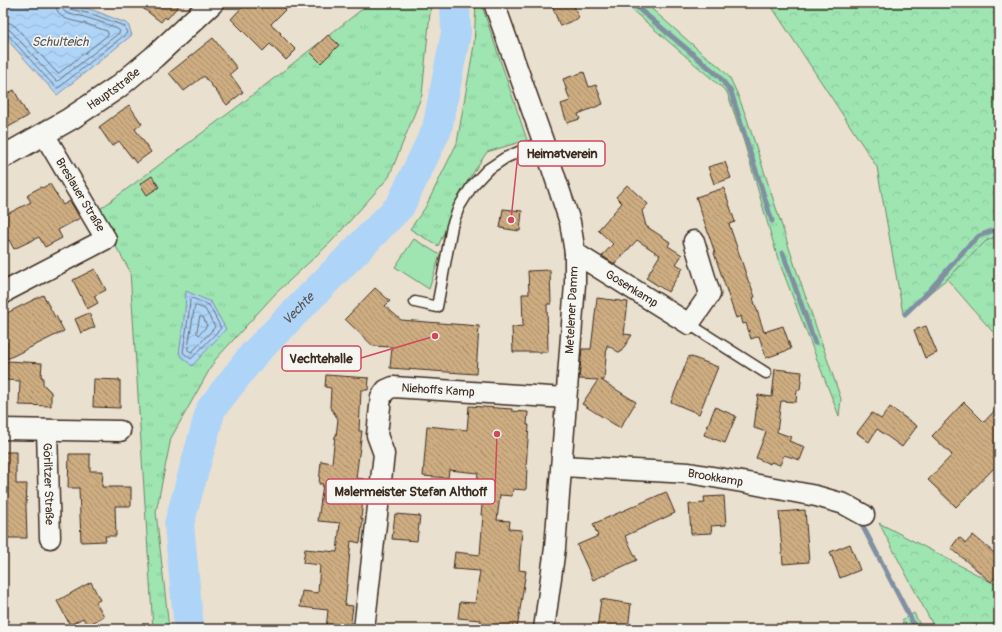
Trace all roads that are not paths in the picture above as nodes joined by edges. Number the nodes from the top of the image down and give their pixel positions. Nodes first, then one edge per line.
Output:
1 (494, 3) edge
2 (205, 5) edge
3 (44, 134) junction
4 (543, 141) junction
5 (3, 158) edge
6 (694, 240) dead end
7 (575, 253) junction
8 (3, 294) edge
9 (415, 302) dead end
10 (689, 324) junction
11 (766, 373) dead end
12 (566, 398) junction
13 (3, 429) edge
14 (47, 430) junction
15 (120, 432) dead end
16 (562, 466) junction
17 (864, 515) dead end
18 (50, 538) dead end
19 (364, 629) edge
20 (544, 629) edge

1 - 4 street, Metelener Damm
2 - 3 main road, Hauptstraße
3 - 5 main road, Hauptstraße
3 - 8 street, Breslauer Straße
4 - 7 street, Metelener Damm
4 - 9 lane
6 - 10 street
7 - 10 street, Gosenkamp
7 - 12 street, Metelener Damm
10 - 11 lane, Gosenkamp
12 - 16 street, Metelener Damm
12 - 19 street, Niehoffs Kamp
13 - 14 street, Görlitzer Straße
14 - 15 street, Görlitzer Straße
14 - 18 street, Görlitzer Straße
16 - 17 street, Brookkamp
16 - 20 street, Metelener Damm

